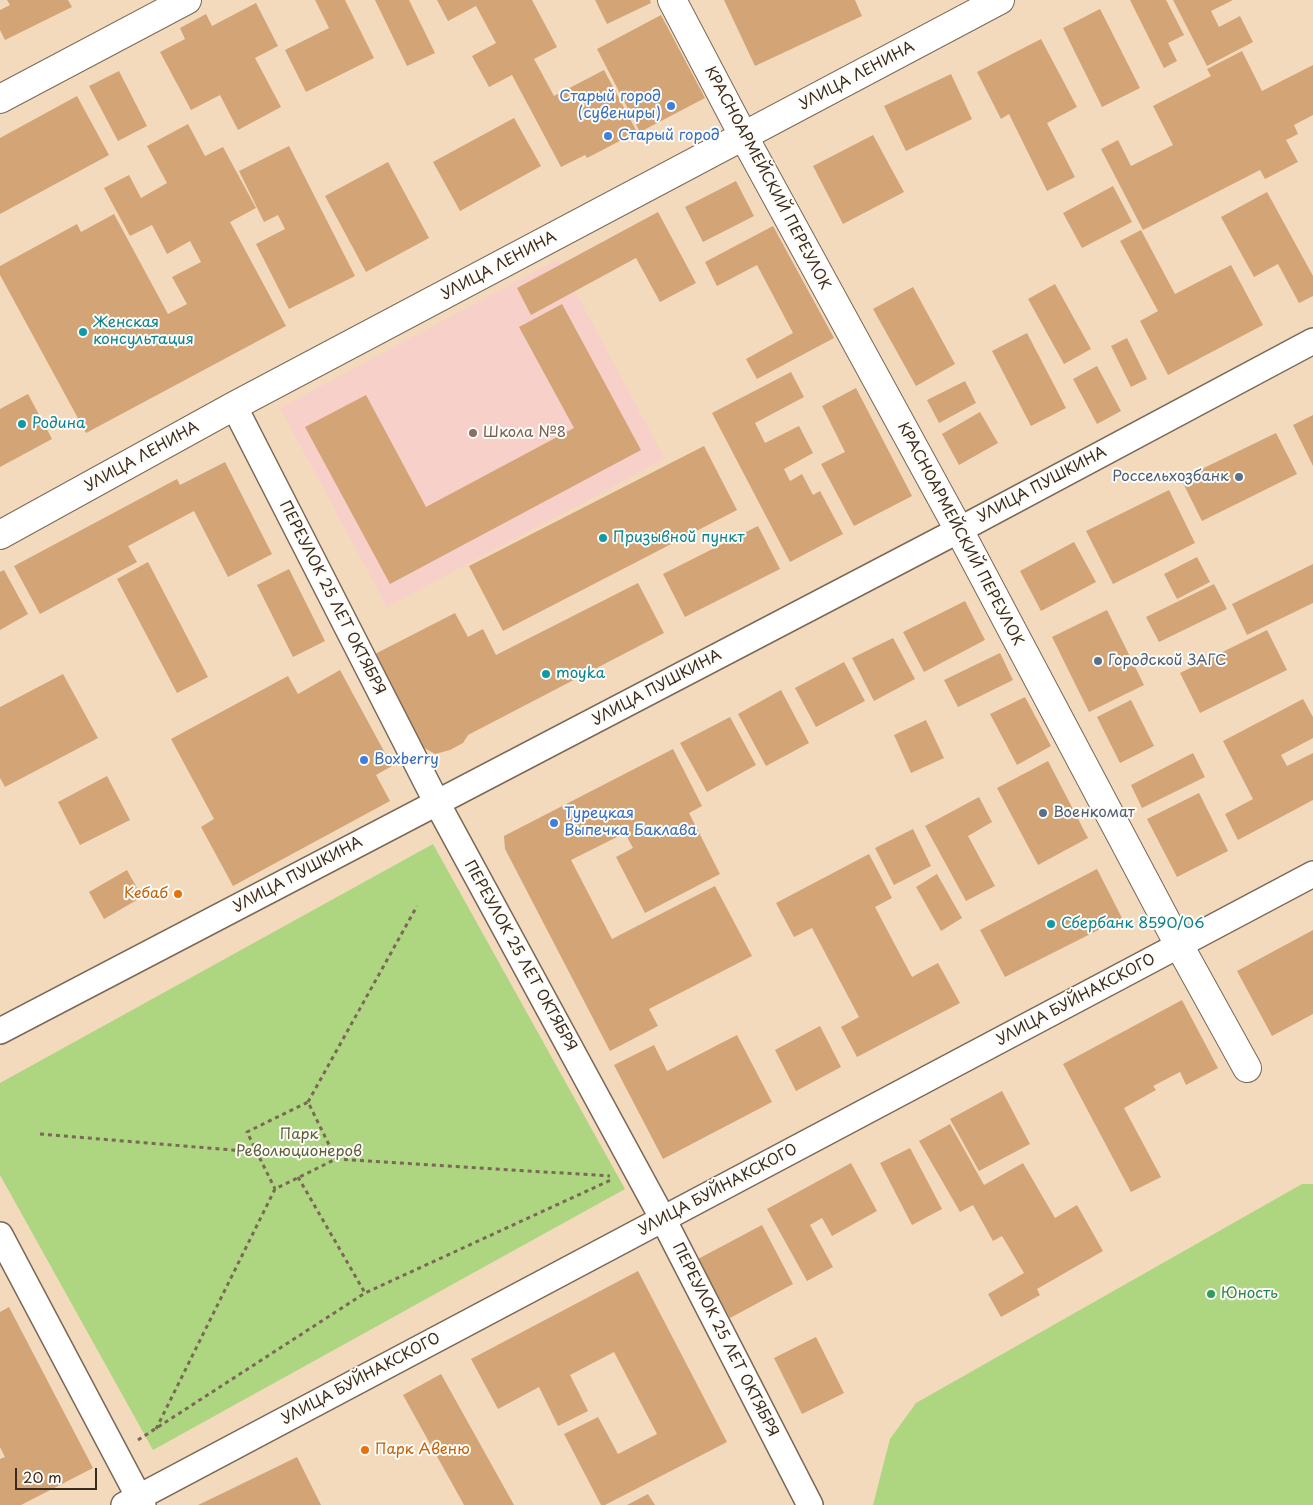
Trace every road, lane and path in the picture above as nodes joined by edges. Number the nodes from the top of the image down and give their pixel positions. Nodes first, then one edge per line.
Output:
1 (672, 0) edge
2 (1000, 0) edge
3 (181, 1) edge
4 (0, 99) edge
5 (744, 137) junction
6 (1313, 341) edge
7 (234, 406) junction
8 (958, 530) junction
9 (0, 535) edge
10 (437, 803) junction
11 (1313, 874) edge
12 (417, 906) dead end
13 (1179, 945) junction
14 (0, 1031) edge
15 (1247, 1068) dead end
16 (308, 1102) junction
17 (40, 1134) dead end
18 (257, 1152) junction
19 (336, 1159) junction
20 (298, 1177) junction
21 (276, 1189) junction
22 (663, 1219) junction
23 (0, 1235) edge
24 (365, 1293) junction
25 (156, 1430) junction
26 (116, 1453) junction
27 (135, 1502) edge
28 (810, 1505) edge

1 - 5 street, КРАСНОАРМЕЙСКИЙ ПЕРЕУЛОК
2 - 5 street, УЛИЦА ЛЕНИНА
3 - 4 street
5 - 7 street, УЛИЦА ЛЕНИНА
5 - 8 street, КРАСНОАРМЕЙСКИЙ ПЕРЕУЛОК
6 - 8 street, УЛИЦА ПУШКИНА
7 - 9 street, УЛИЦА ЛЕНИНА
7 - 10 street, ПЕРЕУЛОК 25 ЛЕТ ОКТЯБРЯ
8 - 10 street, УЛИЦА ПУШКИНА
8 - 13 street, КРАСНОАРМЕЙСКИЙ ПЕРЕУЛОК
10 - 14 street, УЛИЦА ПУШКИНА
10 - 22 street, ПЕРЕУЛОК 25 ЛЕТ ОКТЯБРЯ
11 - 13 street, УЛИЦА БУЙНАКСКОГО
12 - 16 path
13 - 15 street, КРАСНОАРМЕЙСКИЙ ПЕРЕУЛОК
13 - 22 street, УЛИЦА БУЙНАКСКОГО
16 - 18 path
16 - 19 path
17 - 18 path
18 - 21 path
19 - 20 path
19 - 24 path
20 - 21 path
20 - 24 path
21 - 25 path
22 - 27 street, УЛИЦА БУЙНАКСКОГО
22 - 28 street, ПЕРЕУЛОК 25 ЛЕТ ОКТЯБРЯ
23 - 26 street
24 - 25 path
25 - 26 path
26 - 27 street

